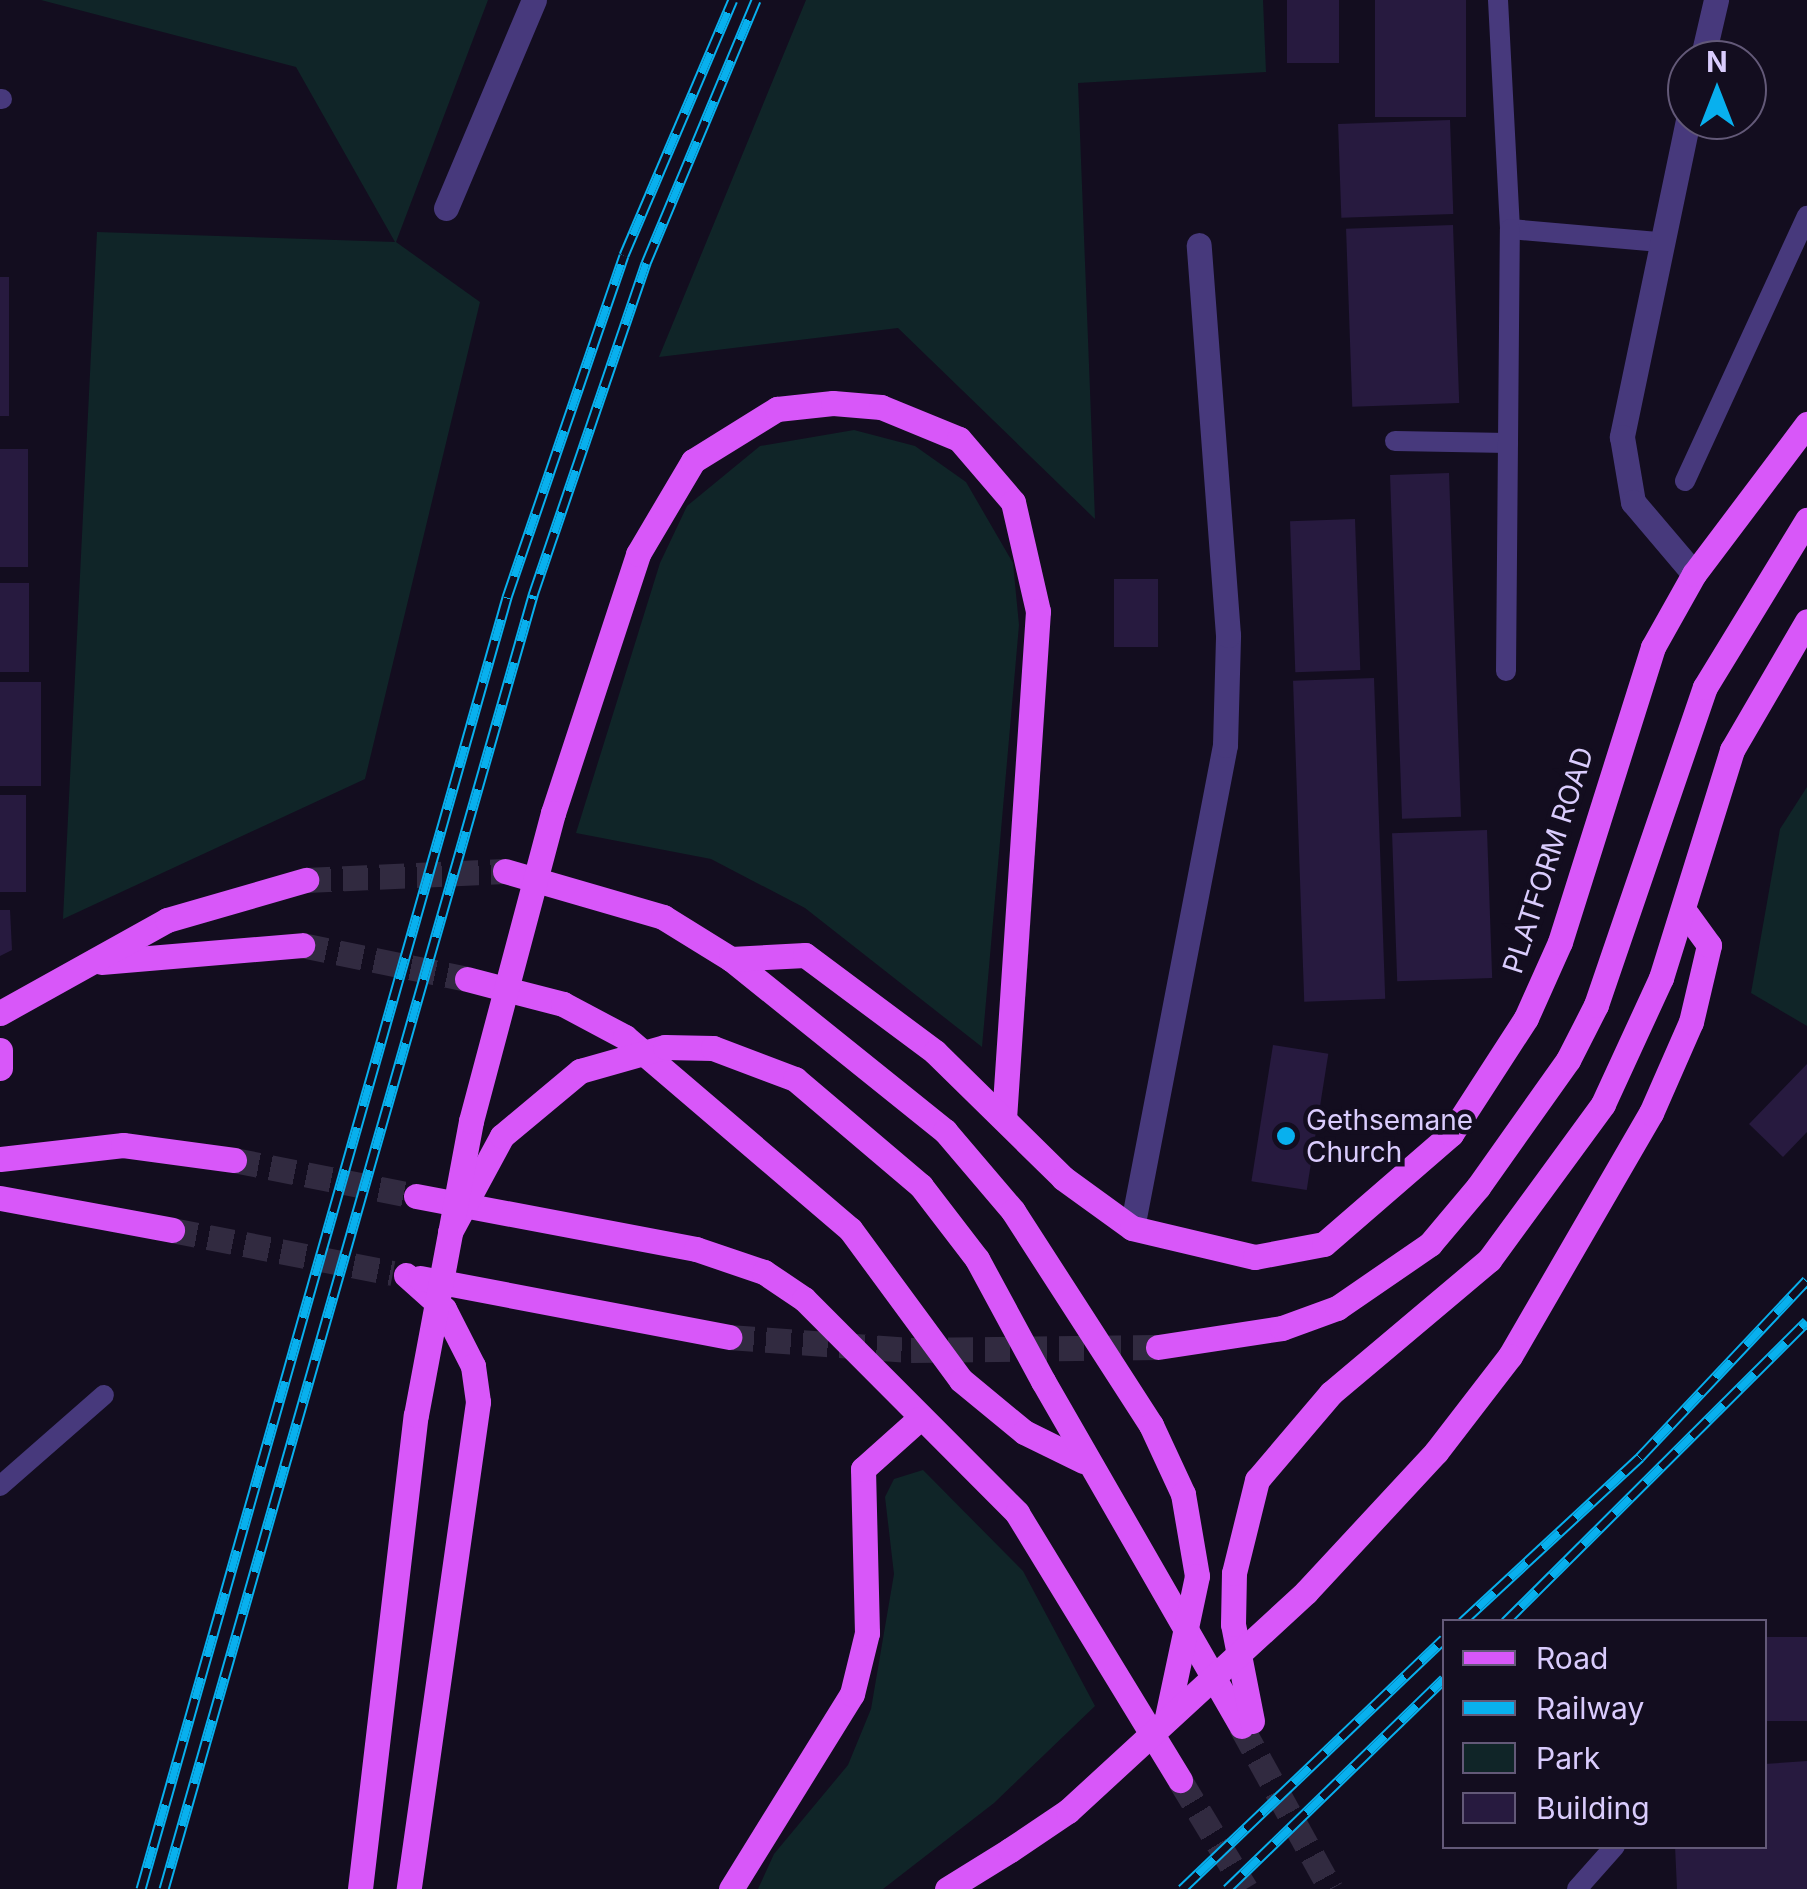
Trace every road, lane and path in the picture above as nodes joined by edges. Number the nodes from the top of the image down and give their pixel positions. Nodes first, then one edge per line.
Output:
1 (534, 0) edge
2 (1498, 0) edge
3 (1716, 0) edge
4 (1707, 40) edge
5 (1683, 140) edge
6 (446, 208) dead end
7 (1807, 216) edge
8 (1510, 229) junction
9 (1660, 242) junction
10 (1199, 245) dead end
11 (1807, 424) edge
12 (1395, 441) dead end
13 (1508, 443) junction
14 (1686, 481) dead end
15 (1807, 520) edge
16 (1694, 574) junction
17 (1807, 621) edge
18 (1506, 671) dead end
19 (505, 871) tunnel mouth
20 (306, 880) tunnel mouth
21 (1685, 912) junction
22 (302, 945) tunnel mouth
23 (731, 958) junction
24 (81, 964) junction
25 (467, 979) tunnel mouth
26 (0, 1013) edge
27 (0, 1050) edge
28 (0, 1068) edge
29 (1004, 1120) junction
30 (0, 1159) edge
31 (234, 1160) tunnel mouth
32 (416, 1196) tunnel mouth
33 (0, 1198) edge
34 (1132, 1228) junction
35 (172, 1230) tunnel mouth
36 (450, 1232) junction
37 (729, 1337) tunnel mouth
38 (1158, 1347) tunnel mouth
39 (104, 1395) dead end
40 (920, 1419) junction
41 (1083, 1461) junction
42 (0, 1486) edge
43 (1167, 1717) junction
44 (1180, 1780) tunnel mouth
45 (1612, 1849) edge
46 (360, 1889) edge
47 (409, 1889) edge
48 (731, 1889) edge
49 (948, 1889) edge
50 (1577, 1889) edge

1 - 6 street
2 - 8 lane
3 - 4 street
5 - 9 street
7 - 14 lane
8 - 9 lane
8 - 13 lane
9 - 16 street
10 - 34 street
11 - 16 main road, PLATFORM ROAD
12 - 13 lane
13 - 18 lane
15 - 38 main road
16 - 34 main road, PLATFORM ROAD
17 - 21 main road
19 - 23 main road
20 - 24 main road
21 - 41 main road
21 - 43 main road, bridge
22 - 24 main road
23 - 29 main road, PLATFORM ROAD
23 - 43 main road, bridge
24 - 26 main road
25 - 41 main road
27 - 28 main road
29 - 34 main road, PLATFORM ROAD
29 - 36 main road, bridge
30 - 31 main road
32 - 40 main road
33 - 35 main road
36 - 41 main road, bridge
36 - 46 main road, bridge
37 - 47 main road
39 - 42 lane
40 - 44 main road
40 - 48 main road
43 - 49 main road, bridge
45 - 50 lane

